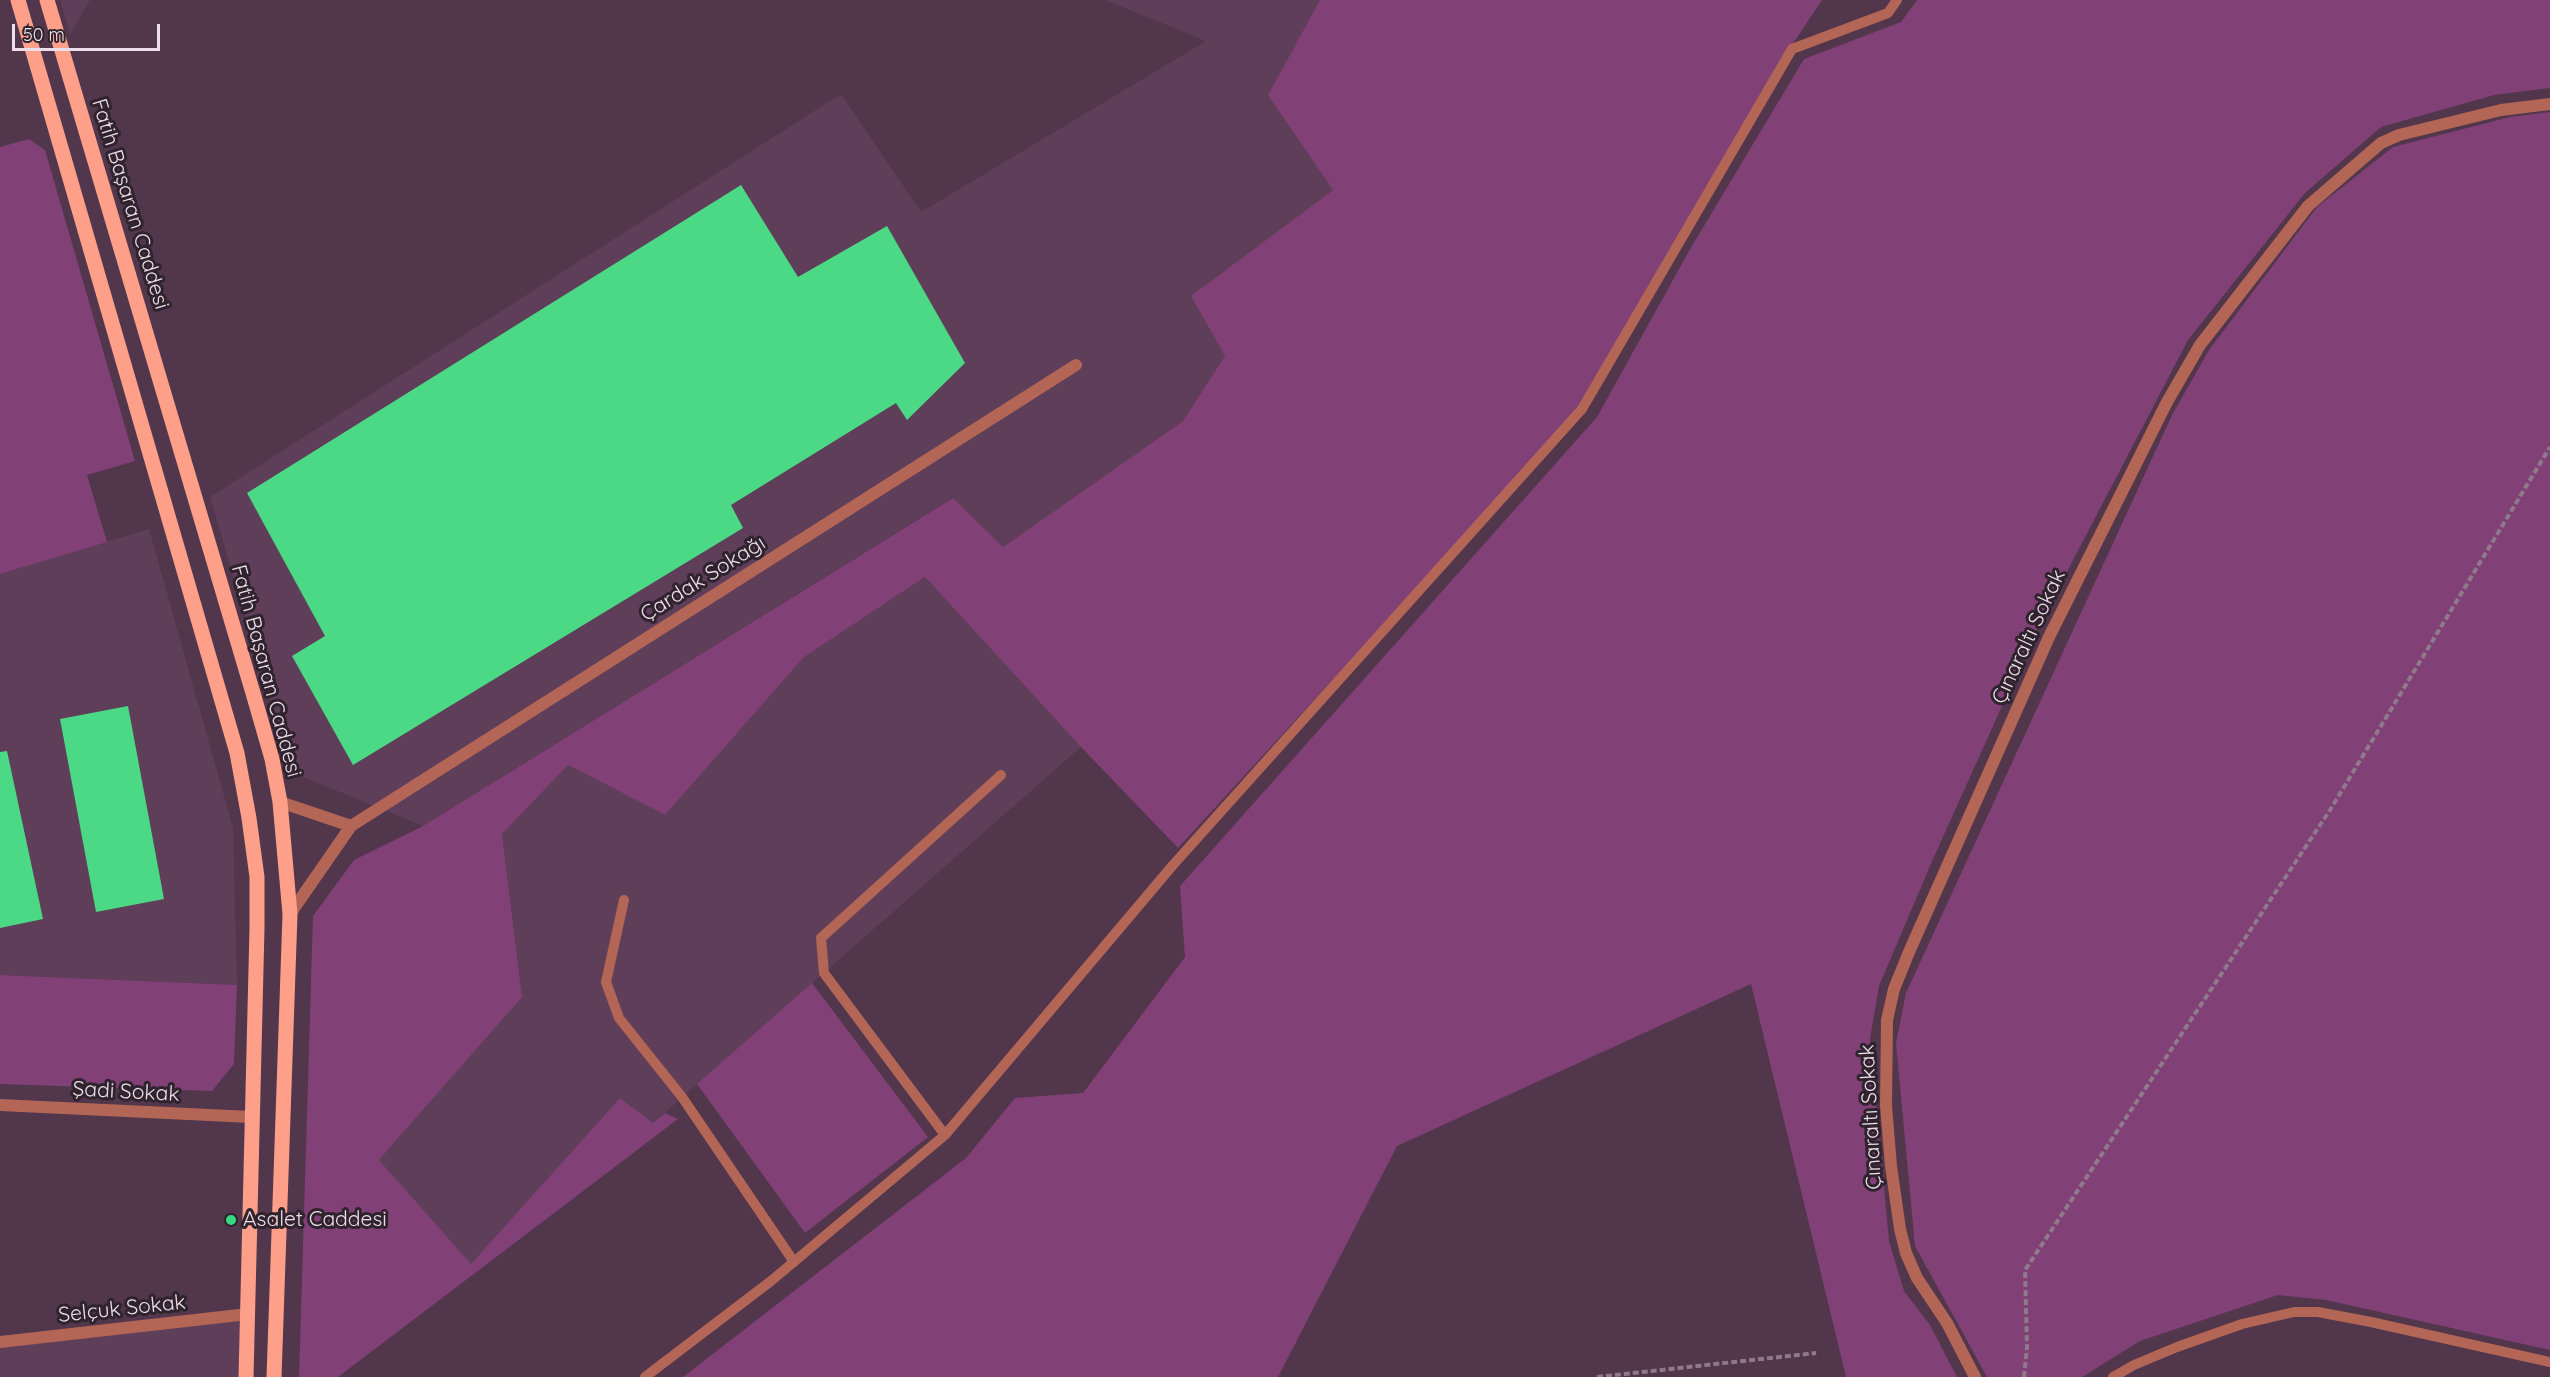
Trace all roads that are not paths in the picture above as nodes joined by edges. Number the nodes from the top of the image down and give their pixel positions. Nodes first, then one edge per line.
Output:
1 (18, 0) edge
2 (46, 0) edge
3 (1897, 0) edge
4 (2550, 104) edge
5 (1076, 365) dead end
6 (1001, 775) dead end
7 (280, 802) junction
8 (351, 826) junction
9 (624, 900) dead end
10 (290, 914) junction
11 (0, 1105) edge
12 (251, 1117) junction
13 (945, 1135) junction
14 (794, 1262) junction
15 (248, 1314) junction
16 (0, 1341) edge
17 (2550, 1362) edge
18 (246, 1377) edge
19 (274, 1377) edge
20 (645, 1377) edge
21 (1975, 1377) edge
22 (2113, 1377) edge

1 - 12 main road
2 - 7 main road, Fatih Başaran Caddesi
3 - 13 lane
4 - 21 street, Çınaraltı Sokak
5 - 8 street, Çardak Sokağı
6 - 13 lane
7 - 8 street
7 - 10 main road, Fatih Başaran Caddesi
8 - 10 street, Çardak Sokağı
9 - 14 lane
10 - 19 main road, Fatih Başaran Caddesi
11 - 12 street, Şadi Sokak
12 - 15 main road
13 - 14 lane
14 - 20 lane
15 - 16 street, Selçuk Sokak
15 - 18 main road
17 - 22 lane

